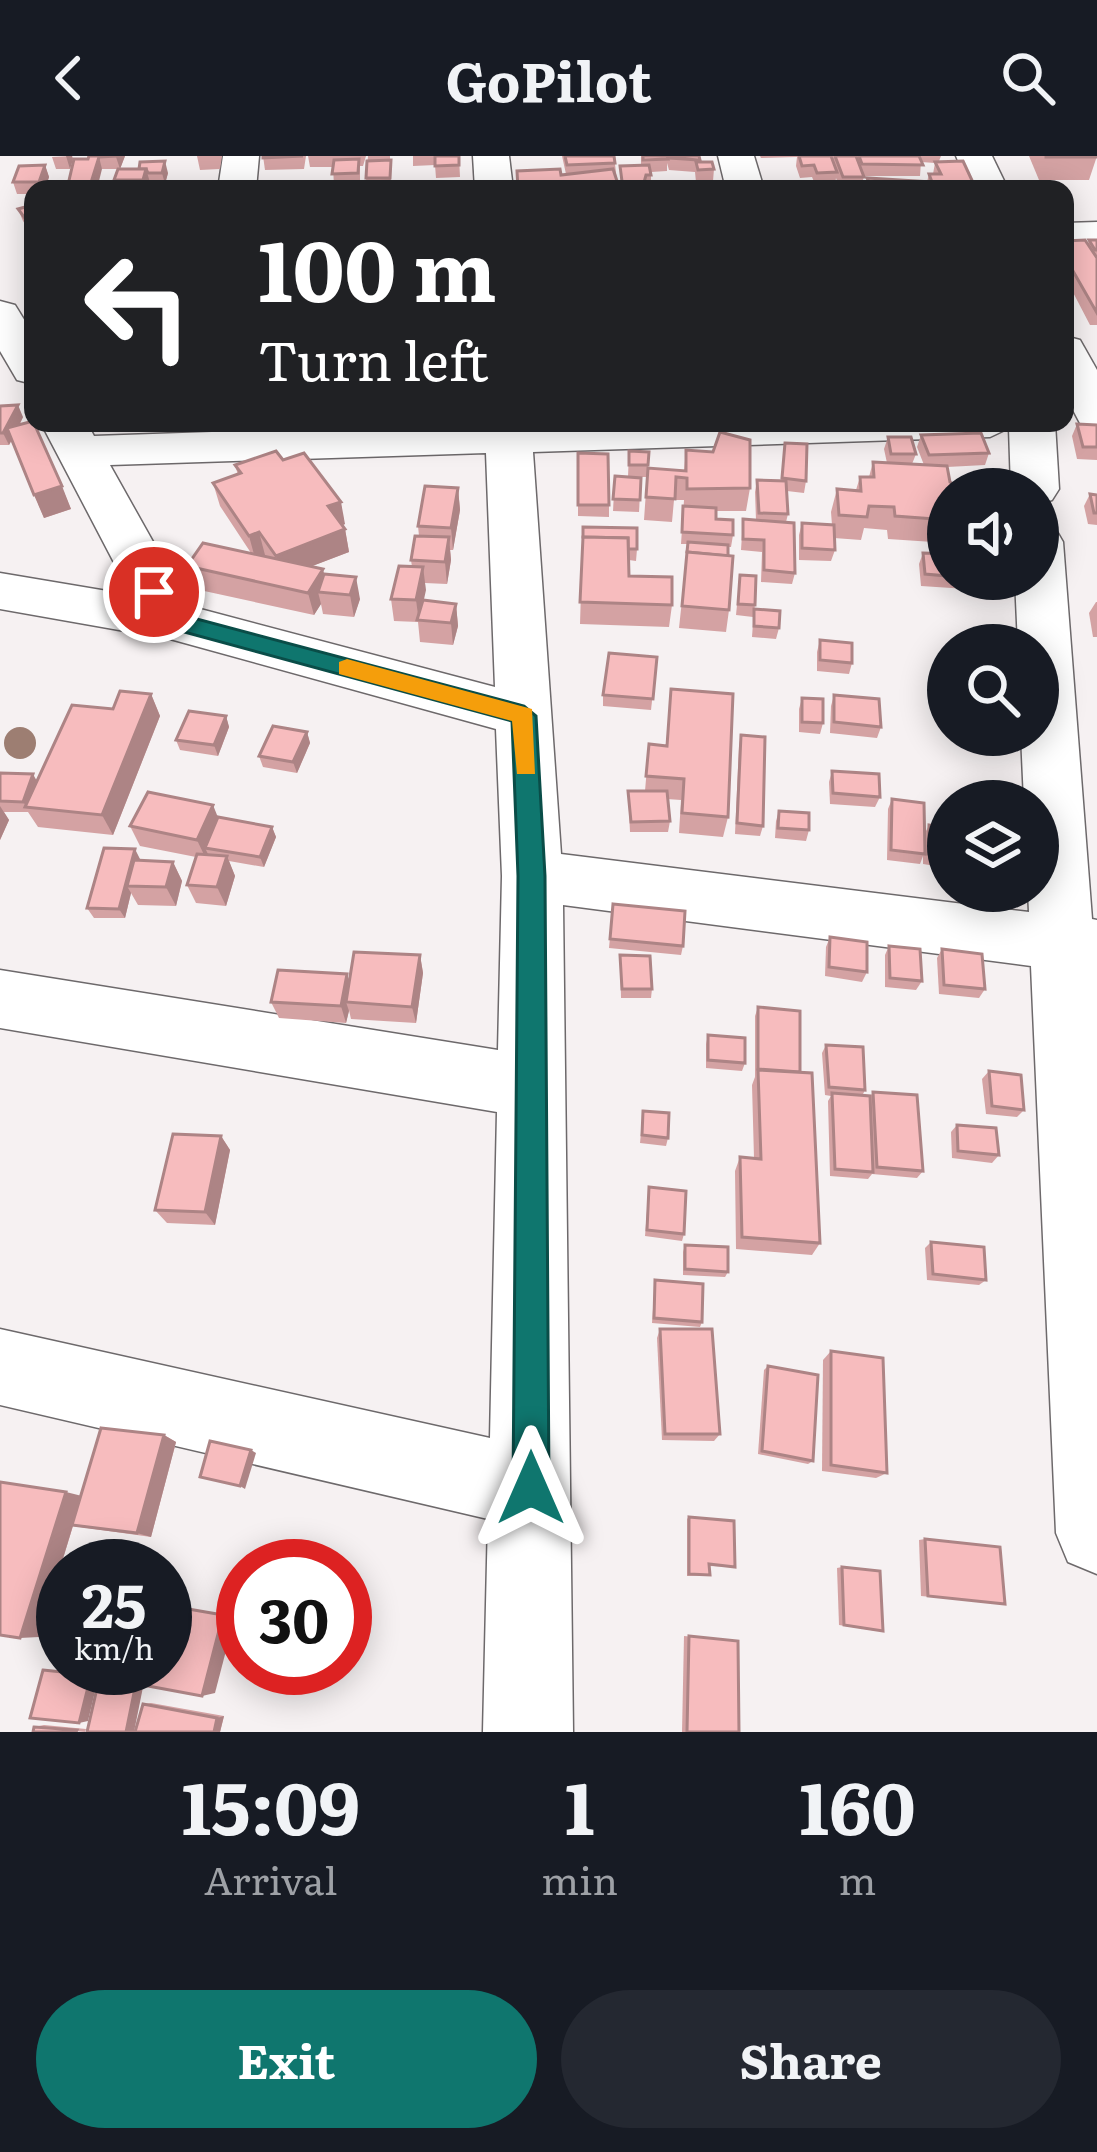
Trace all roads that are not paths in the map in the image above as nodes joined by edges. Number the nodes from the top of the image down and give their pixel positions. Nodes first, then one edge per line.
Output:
1 (1074, 368) edge
2 (1097, 417) edge
3 (432, 432) edge
4 (509, 432) edge
5 (1032, 432) edge
6 (201, 435) edge
7 (73, 437) edge
8 (1034, 468) edge
9 (0, 591) edge
10 (1044, 600) edge
11 (170, 620) junction
12 (524, 716) junction
13 (532, 876) junction
14 (1078, 944) edge
15 (1, 1001) edge
16 (531, 1087) junction
17 (0, 1367) edge
18 (531, 1488) junction
19 (1097, 1532) edge
20 (528, 1732) edge

1 - 2 street
3 - 6 street
4 - 12 street
5 - 8 street
6 - 7 street
7 - 11 street
9 - 11 street
10 - 14 street
11 - 12 street
12 - 13 street
13 - 14 street
13 - 16 street
14 - 19 street
15 - 16 street
16 - 18 street
17 - 18 street
18 - 20 street

